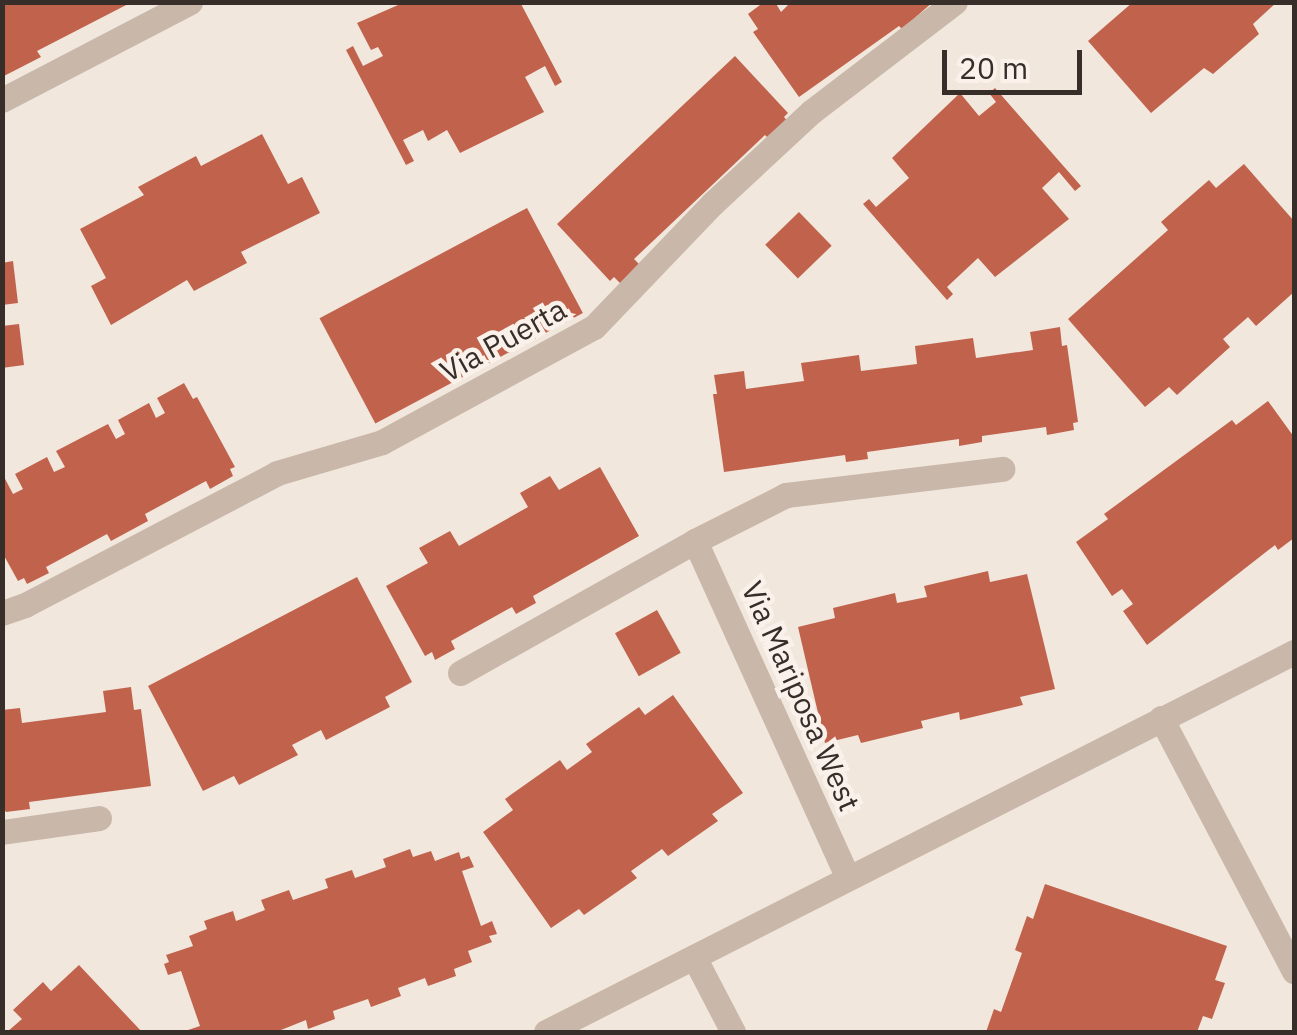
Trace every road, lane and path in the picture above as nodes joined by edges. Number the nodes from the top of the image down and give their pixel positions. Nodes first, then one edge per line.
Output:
1 (190, 2) edge
2 (955, 2) edge
3 (2, 100) edge
4 (1002, 469) dead end
5 (695, 541) junction
6 (2, 612) edge
7 (1294, 652) edge
8 (460, 673) dead end
9 (1161, 718) junction
10 (99, 818) dead end
11 (2, 832) edge
12 (848, 878) junction
13 (694, 957) junction
14 (1294, 972) edge
15 (546, 1032) edge
16 (733, 1032) edge

1 - 3 street
2 - 6 street, Via Puerta
4 - 5 street
5 - 8 street
5 - 12 street, Via Mariposa West
7 - 9 street
9 - 12 street
9 - 14 street
10 - 11 street
12 - 13 street
13 - 15 street
13 - 16 street

